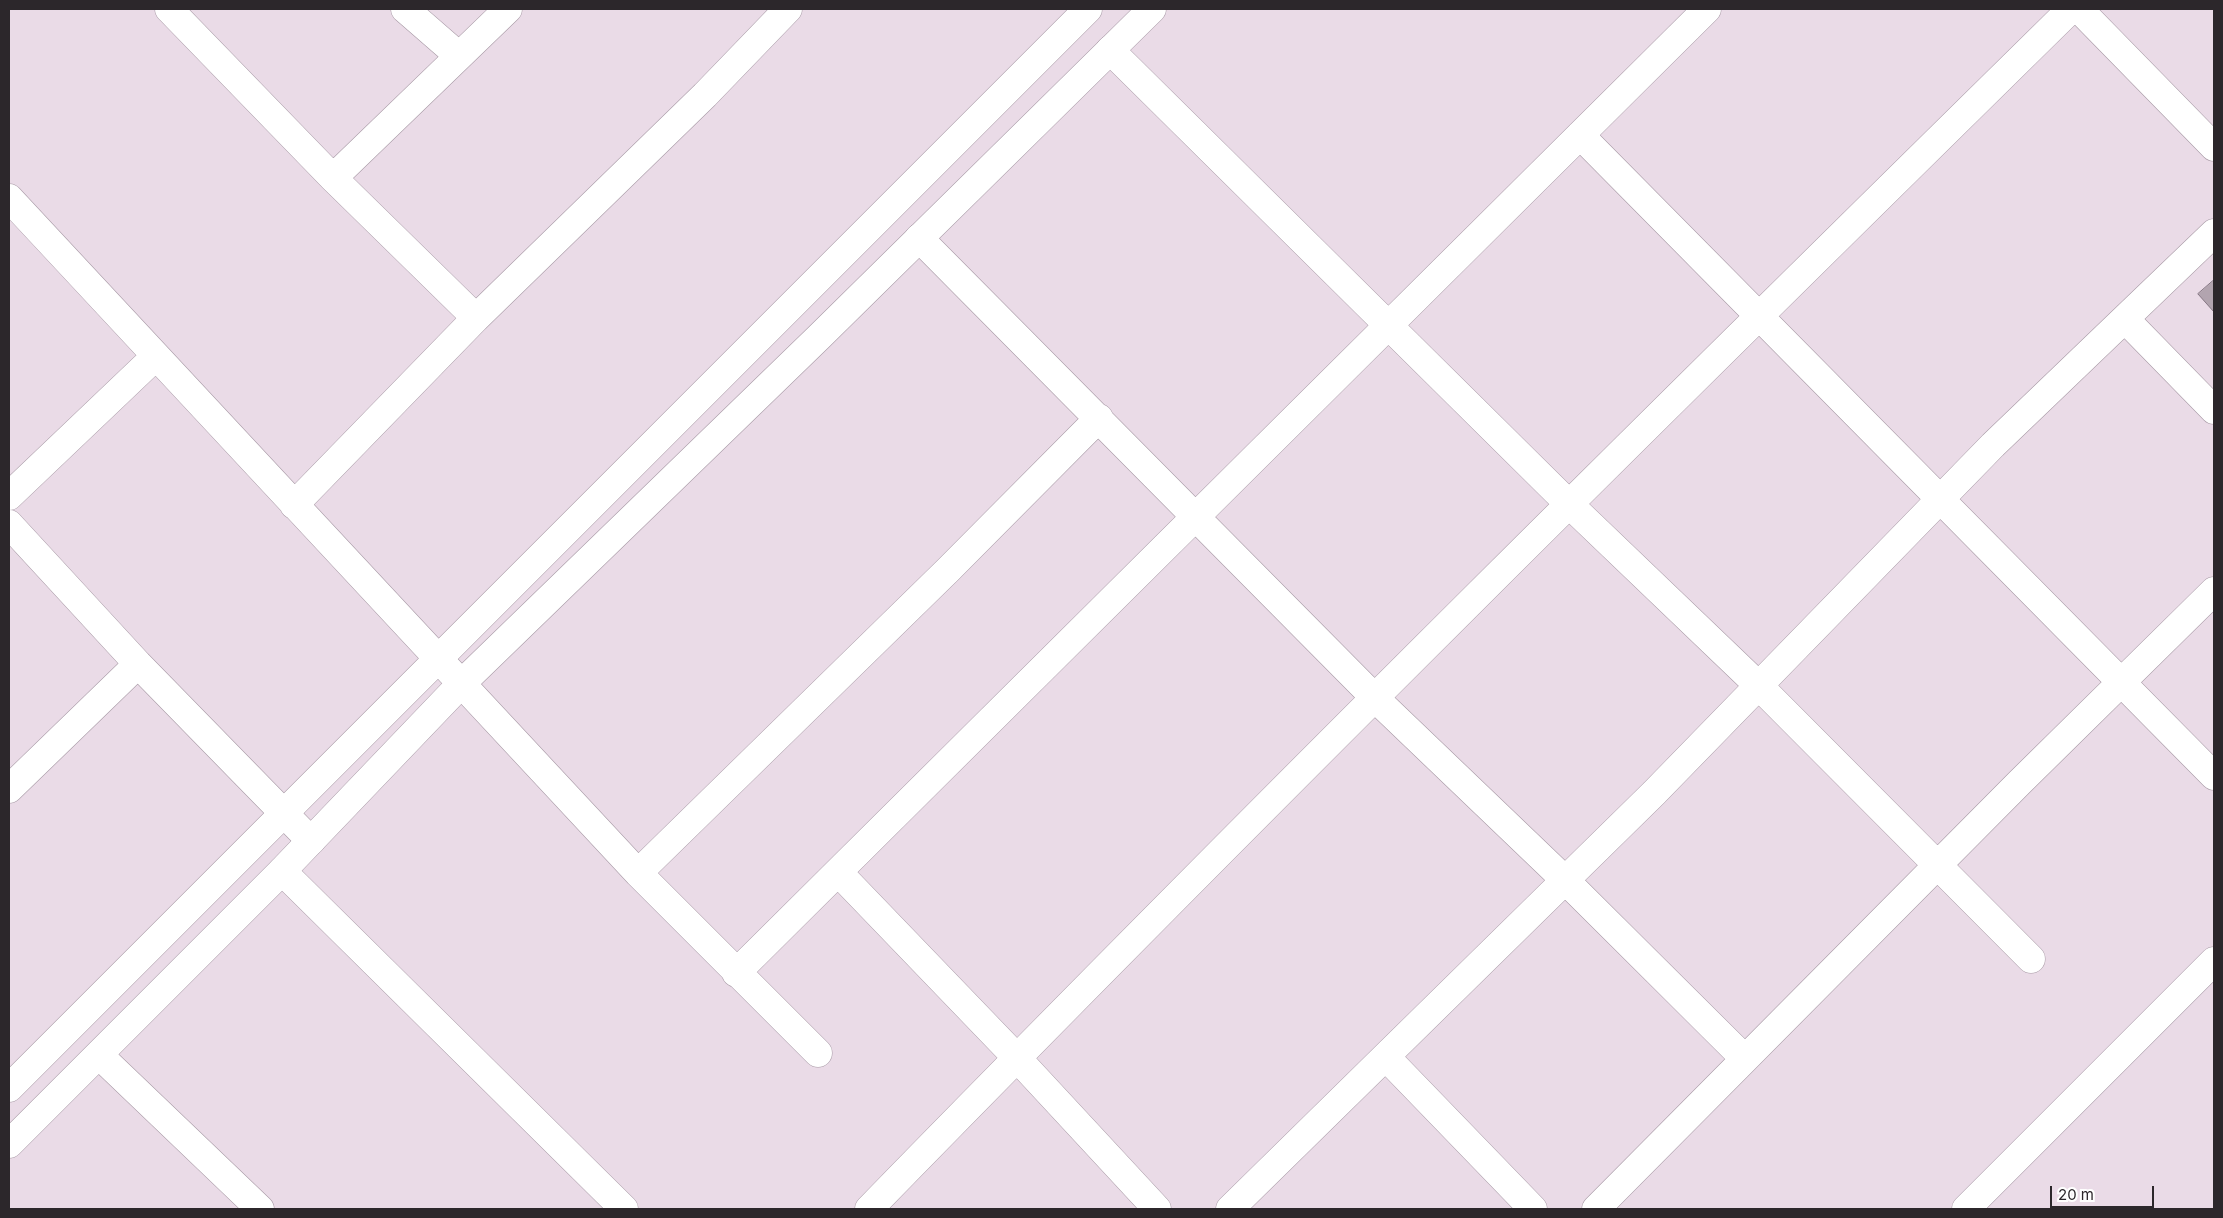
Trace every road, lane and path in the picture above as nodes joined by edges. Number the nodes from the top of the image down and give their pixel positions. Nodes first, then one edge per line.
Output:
1 (170, 9) edge
2 (405, 9) edge
3 (508, 9) edge
4 (788, 9) edge
5 (1088, 9) edge
6 (1152, 9) edge
7 (1707, 9) edge
8 (2071, 9) edge
9 (2079, 9) edge
10 (1110, 50) junction
11 (459, 56) junction
12 (1580, 135) junction
13 (2214, 147) edge
14 (333, 178) junction
15 (11, 205) edge
16 (2214, 233) edge
17 (919, 238) junction
18 (1759, 316) junction
19 (476, 318) junction
20 (2125, 319) junction
21 (1387, 325) junction
22 (156, 356) junction
23 (2214, 410) edge
24 (1098, 418) junction
25 (9, 496) edge
26 (1940, 500) junction
27 (294, 505) junction
28 (1570, 505) junction
29 (1195, 516) junction
30 (9, 524) edge
31 (2214, 591) edge
32 (438, 659) junction
33 (138, 664) junction
34 (2122, 681) junction
35 (461, 684) junction
36 (1759, 686) junction
37 (1376, 699) junction
38 (2214, 776) edge
39 (9, 789) edge
40 (283, 813) junction
41 (311, 842) junction
42 (1937, 865) junction
43 (282, 871) junction
44 (838, 872) junction
45 (638, 873) junction
46 (1566, 880) junction
47 (2031, 959) dead end
48 (2214, 961) edge
49 (736, 973) junction
50 (818, 1053) dead end
51 (99, 1055) junction
52 (1386, 1057) junction
53 (1017, 1058) junction
54 (1745, 1059) junction
55 (9, 1088) edge
56 (9, 1144) edge
57 (260, 1209) edge
58 (624, 1209) edge
59 (869, 1209) edge
60 (1157, 1209) edge
61 (1230, 1209) edge
62 (1533, 1209) edge
63 (1596, 1209) edge
64 (1966, 1209) edge

1 - 14 street
2 - 11 street
3 - 11 street
4 - 19 street
5 - 32 street
6 - 10 street
7 - 12 street
8 - 18 street
9 - 13 street
10 - 17 street
10 - 21 street
11 - 14 street
12 - 18 street
12 - 21 street
14 - 19 street
15 - 22 street
16 - 20 street
17 - 24 street
17 - 35 street
18 - 26 street
18 - 28 street
19 - 27 street
20 - 23 street
20 - 26 street
21 - 28 street
21 - 29 street
22 - 25 street
22 - 27 street
24 - 29 street
24 - 45 street
26 - 34 street
26 - 36 street
27 - 32 street
28 - 36 street
28 - 37 street
29 - 37 street
29 - 44 street
30 - 33 street
31 - 34 street
32 - 35 street
32 - 40 street
33 - 39 street
33 - 40 street
34 - 38 street
34 - 42 street
35 - 41 street
35 - 45 street
36 - 42 street
36 - 46 street
37 - 46 street
37 - 53 street
40 - 41 street
40 - 55 street
41 - 43 street
42 - 47 street
42 - 54 street
43 - 51 street
43 - 58 street
44 - 49 street
44 - 53 street
45 - 49 street
46 - 52 street
46 - 54 street
48 - 64 street
49 - 50 street
51 - 56 street
51 - 57 street
52 - 61 street
52 - 62 street
53 - 59 street
53 - 60 street
54 - 63 street

